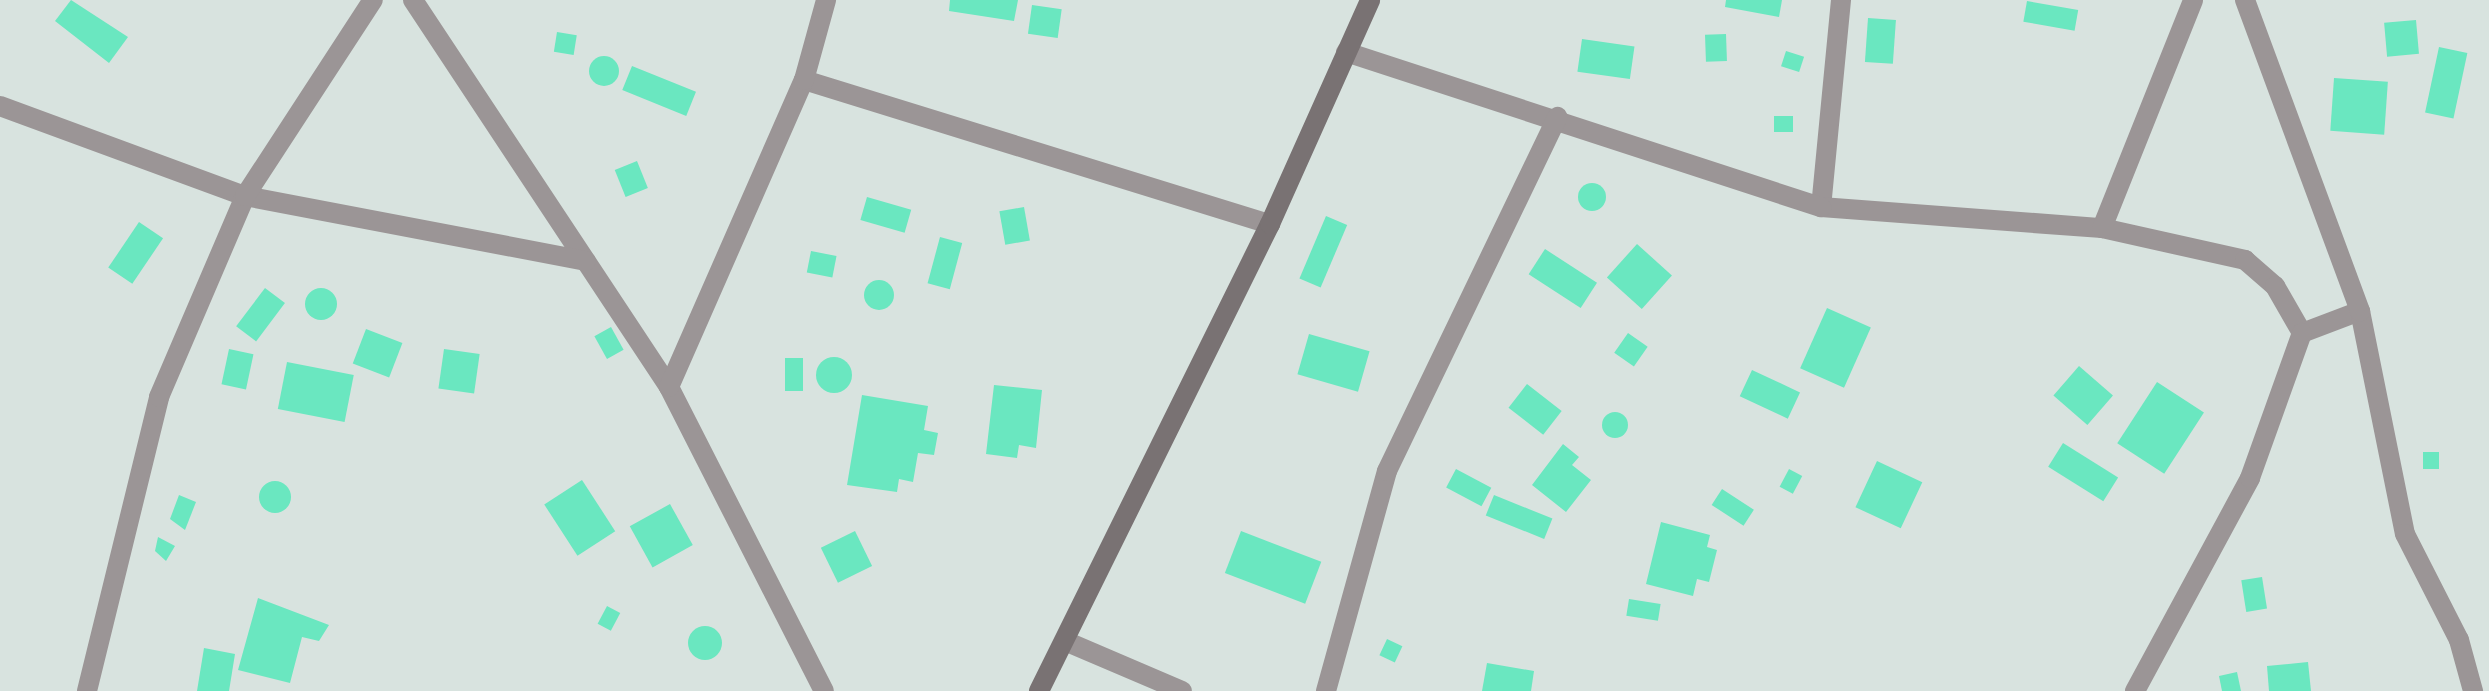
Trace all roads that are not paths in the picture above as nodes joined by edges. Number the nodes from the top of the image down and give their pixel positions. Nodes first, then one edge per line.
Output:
1 (373, 0) edge
2 (413, 0) edge
3 (826, 0) edge
4 (1370, 0) edge
5 (1841, 0) edge
6 (2193, 0) edge
7 (2245, 0) edge
8 (1346, 52) junction
9 (804, 80) junction
10 (0, 106) edge
11 (1557, 117) junction
12 (245, 196) junction
13 (1821, 207) junction
14 (1270, 224) junction
15 (2102, 228) junction
16 (586, 261) junction
17 (2360, 311) junction
18 (2302, 333) junction
19 (669, 387) junction
20 (1065, 641) junction
21 (87, 691) edge
22 (824, 691) edge
23 (1039, 691) edge
24 (1182, 691) edge
25 (1326, 691) edge
26 (2135, 691) edge
27 (2473, 691) edge

1 - 12 street
2 - 16 street
3 - 9 street
4 - 8 street
5 - 13 street
6 - 15 street
7 - 17 street
8 - 11 street
8 - 14 street
9 - 14 street
9 - 19 street
10 - 12 street
11 - 13 street
11 - 25 street
12 - 16 street
12 - 21 street
13 - 15 street
14 - 20 street
15 - 18 street
16 - 19 street
17 - 18 street
17 - 27 street
18 - 26 street
19 - 22 street
20 - 23 street
20 - 24 street

